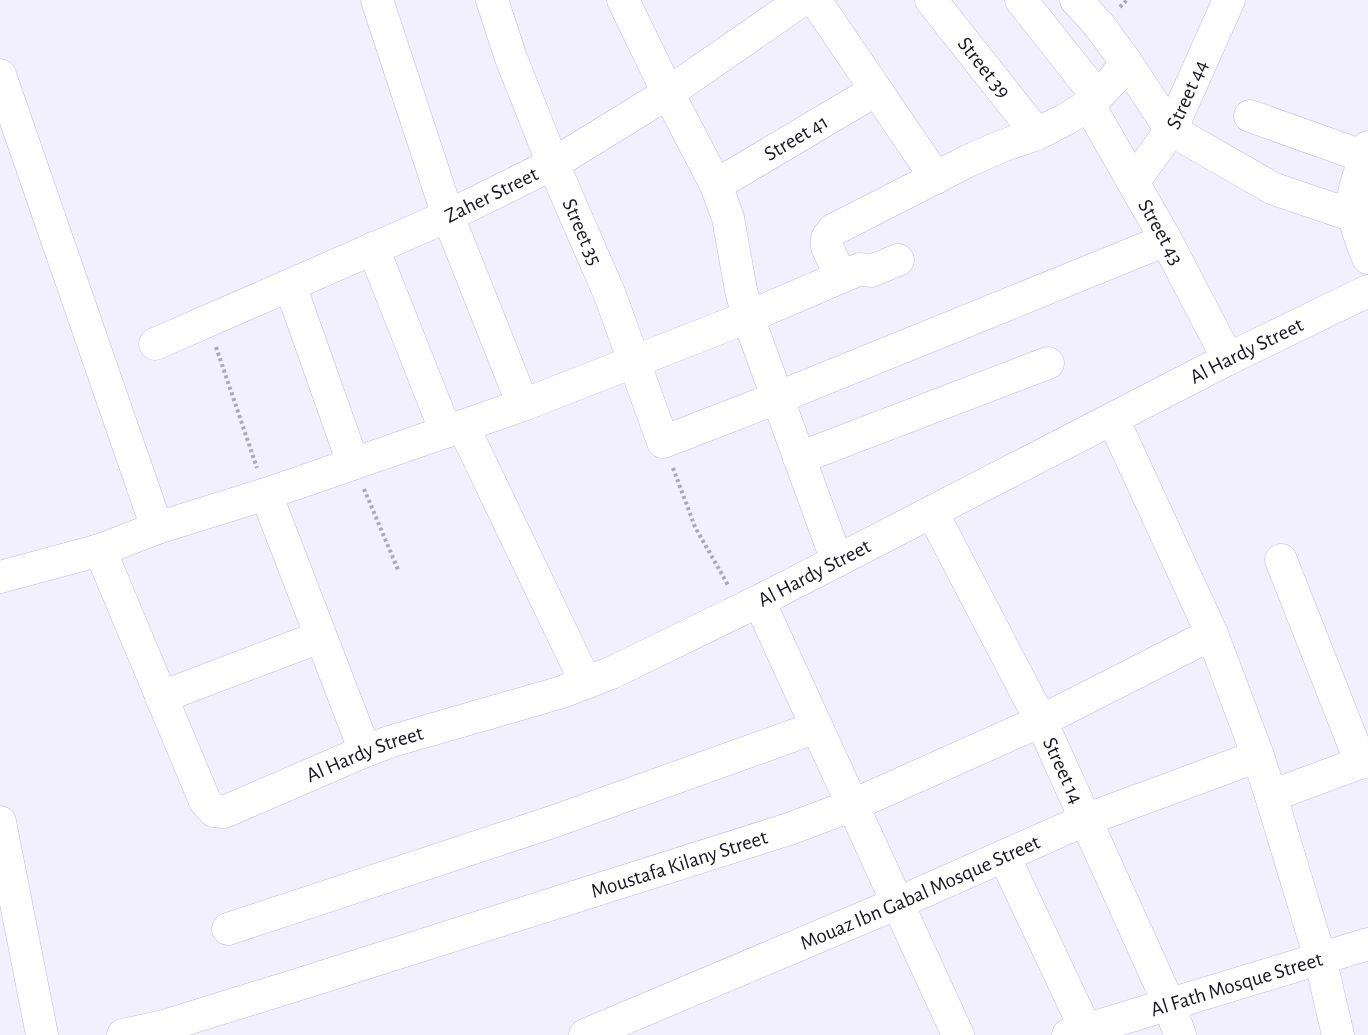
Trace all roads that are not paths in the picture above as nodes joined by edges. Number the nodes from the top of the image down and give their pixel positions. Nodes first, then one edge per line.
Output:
1 (377, 0) edge
2 (492, 0) edge
3 (623, 0) edge
4 (802, 0) edge
5 (815, 0) edge
6 (931, 0) edge
7 (1021, 0) edge
8 (1076, 0) edge
9 (1229, 0) edge
10 (1126, 62) junction
11 (0, 75) edge
12 (876, 90) junction
13 (668, 93) junction
14 (1093, 100) junction
15 (1250, 116) dead end
16 (1171, 130) junction
17 (1037, 134) junction
18 (1366, 152) edge
19 (553, 164) junction
20 (936, 178) junction
21 (1134, 181) junction
22 (717, 185) junction
23 (448, 216) junction
24 (1354, 216) junction
25 (1166, 240) junction
26 (373, 249) junction
27 (1368, 258) edge
28 (898, 260) dead end
29 (841, 277) junction
30 (290, 285) junction
31 (1368, 291) edge
32 (748, 317) junction
33 (155, 344) dead end
34 (1228, 360) junction
35 (633, 362) junction
36 (1048, 363) dead end
37 (777, 399) junction
38 (523, 405) junction
39 (1113, 419) junction
40 (454, 429) junction
41 (799, 458) junction
42 (353, 463) junction
43 (266, 494) junction
44 (932, 512) junction
45 (157, 528) junction
46 (99, 550) junction
47 (837, 561) junction
48 (1281, 561) dead end
49 (0, 577) edge
50 (750, 605) junction
51 (1212, 634) junction
52 (321, 637) junction
53 (586, 683) junction
54 (161, 697) junction
55 (1041, 721) junction
56 (817, 727) junction
57 (365, 751) junction
58 (1258, 756) junction
59 (1365, 762) edge
60 (1271, 796) junction
61 (853, 805) junction
62 (1085, 820) junction
63 (0, 822) edge
64 (1004, 855) junction
65 (898, 903) junction
66 (228, 929) dead end
67 (1368, 944) edge
68 (1320, 958) junction
69 (1169, 1004) junction
70 (1077, 1032) edge
71 (131, 1034) edge
72 (42, 1035) edge
73 (585, 1035) edge
74 (958, 1035) edge
75 (1180, 1035) edge
76 (1338, 1035) edge

1 - 23 street
2 - 19 street, Street 35
3 - 13 street
4 - 13 street, Zaher Street
5 - 12 street
6 - 17 street, Street 39
7 - 14 street, Street 43
8 - 10 street
9 - 16 street, Street 44
10 - 14 street
10 - 16 street
11 - 45 street
12 - 20 street
12 - 22 street, Street 41
13 - 19 street, Zaher Street
13 - 22 street
14 - 17 street
14 - 21 street, Street 43
15 - 18 street
16 - 21 street, Street 44
16 - 24 street
17 - 20 street
18 - 24 street
19 - 23 street, Zaher Street
19 - 35 street, Street 35
20 - 29 street
21 - 25 street, Street 43
22 - 32 street
23 - 26 street, Zaher Street
23 - 38 street
24 - 27 street
25 - 34 street, Street 43
25 - 37 street
26 - 30 street, Zaher Street
26 - 40 street
28 - 29 street
29 - 32 street
30 - 33 street, Zaher Street
30 - 42 street
31 - 34 street, Al Hardy Street
32 - 35 street
32 - 37 street
34 - 39 street, Al Hardy Street
35 - 37 street, Street 35
35 - 38 street
36 - 41 street
37 - 41 street
38 - 40 street
39 - 44 street, Al Hardy Street
39 - 51 street
40 - 42 street
40 - 53 street
41 - 47 street
42 - 43 street
43 - 45 street
43 - 52 street
44 - 47 street, Al Hardy Street
44 - 55 street, Street 14
45 - 46 street
46 - 49 street
46 - 54 street
47 - 50 street, Al Hardy Street
48 - 59 street
50 - 53 street, Al Hardy Street
50 - 56 street
51 - 55 street, Moustafa Kilany Street
51 - 58 street
52 - 54 street
52 - 57 street
53 - 57 street, Al Hardy Street
54 - 57 street, Al Hardy Street
55 - 61 street, Moustafa Kilany Street
55 - 62 street, Street 14
56 - 61 street
56 - 66 street
58 - 60 street
58 - 62 street, Mouaz Ibn Gabal Mosque Street
59 - 60 street
60 - 68 street
61 - 65 street
61 - 71 street, Moustafa Kilany Street
62 - 64 street, Mouaz Ibn Gabal Mosque Street
62 - 69 street, Street 14
63 - 72 street
64 - 65 street, Mouaz Ibn Gabal Mosque Street
64 - 70 street
65 - 73 street, Mouaz Ibn Gabal Mosque Street
65 - 74 street
67 - 68 street, Al Fath Mosque Street
68 - 69 street, Al Fath Mosque Street
68 - 76 street
69 - 70 street, Al Fath Mosque Street
69 - 75 street, Street 14

